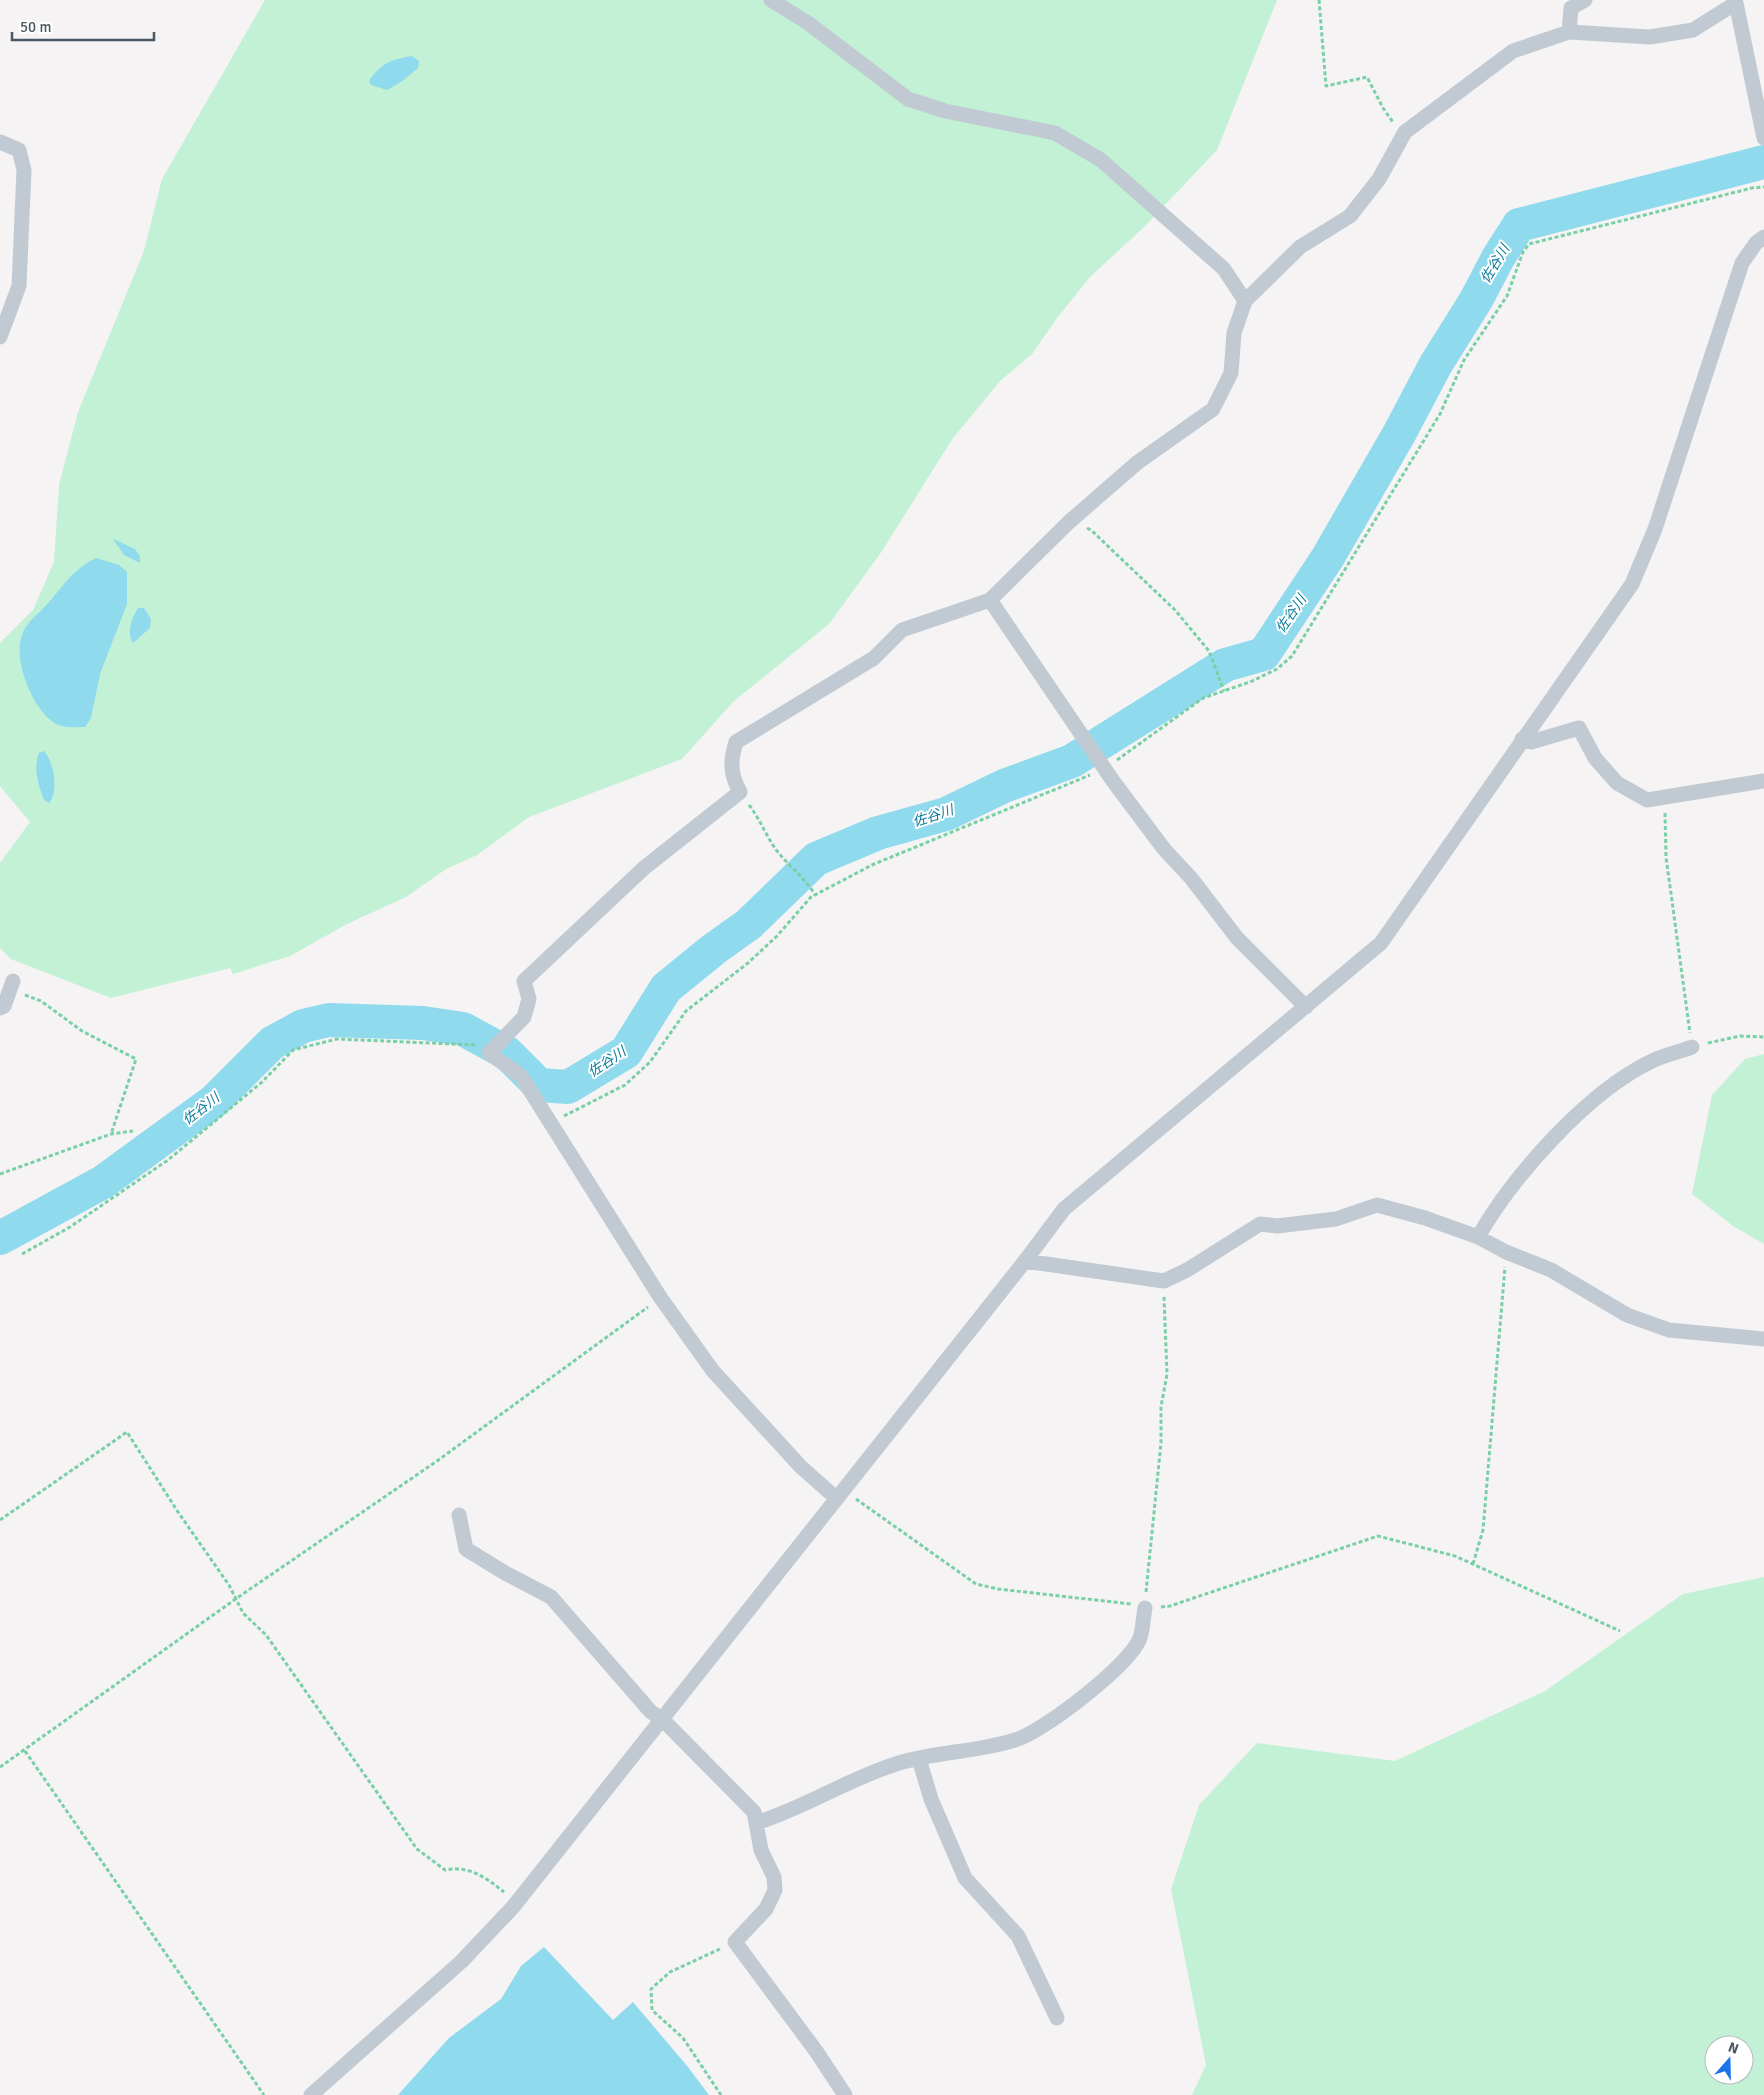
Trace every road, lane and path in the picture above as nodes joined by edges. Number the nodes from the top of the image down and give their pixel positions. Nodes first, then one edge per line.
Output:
1 (771, 0) edge
2 (1319, 0) edge
3 (1585, 0) edge
4 (1736, 1) edge
5 (1566, 4) edge
6 (1568, 32) junction
7 (1405, 132) junction
8 (1764, 138) edge
9 (0, 142) edge
10 (1764, 187) edge
11 (1764, 237) edge
12 (1245, 301) junction
13 (0, 337) edge
14 (1069, 522) junction
15 (990, 600) junction
16 (1224, 691) junction
17 (1522, 739) junction
18 (1105, 769) junction
19 (1764, 780) edge
20 (740, 792) junction
21 (1665, 796) junction
22 (815, 895) junction
23 (12, 985) joint
24 (1306, 1007) junction
25 (0, 1008) edge
26 (1764, 1037) edge
27 (1692, 1047) junction
28 (489, 1053) junction
29 (551, 1124) junction
30 (133, 1131) dead end
31 (111, 1134) junction
32 (0, 1174) edge
33 (1478, 1237) junction
34 (1506, 1252) junction
35 (22, 1254) dead end
36 (1025, 1261) junction
37 (1164, 1281) junction
38 (660, 1297) junction
39 (1764, 1339) edge
40 (840, 1494) junction
41 (459, 1516) dead end
42 (0, 1520) edge
43 (1472, 1564) junction
44 (237, 1598) junction
45 (1145, 1608) junction
46 (1620, 1631) dead end
47 (662, 1719) junction
48 (25, 1751) junction
49 (919, 1759) junction
50 (0, 1767) edge
51 (756, 1823) junction
52 (517, 1902) junction
53 (735, 1942) junction
54 (1057, 2018) dead end
55 (264, 2095) edge
56 (311, 2095) edge
57 (721, 2095) edge
58 (845, 2095) edge

1 - 12 street
2 - 7 path
3 - 5 street
4 - 6 street
4 - 8 street
5 - 6 street
6 - 7 street
7 - 12 street
9 - 13 street
10 - 16 path
11 - 17 street
12 - 14 street
14 - 15 street
14 - 16 path
15 - 18 street
15 - 20 street
16 - 18 path
17 - 21 street
17 - 24 street
18 - 22 path
18 - 24 street
19 - 21 street
20 - 22 path
20 - 28 street
21 - 27 path
22 - 29 path
23 - 25 street
23 - 31 path
24 - 36 street
26 - 27 path
27 - 33 street
28 - 29 street
28 - 35 path
29 - 38 street
30 - 31 path
31 - 32 path
33 - 34 street
33 - 37 street
34 - 39 street
34 - 43 path
36 - 37 street
36 - 40 street
37 - 45 path
38 - 40 street
38 - 44 path
40 - 45 path
40 - 47 street
41 - 47 street
42 - 44 path
43 - 45 path
43 - 46 path
44 - 48 path
44 - 52 path
45 - 49 street
47 - 51 street
47 - 52 street
48 - 50 path
48 - 55 path
49 - 51 street
49 - 54 street
51 - 53 street
52 - 56 street
53 - 57 path
53 - 58 street

